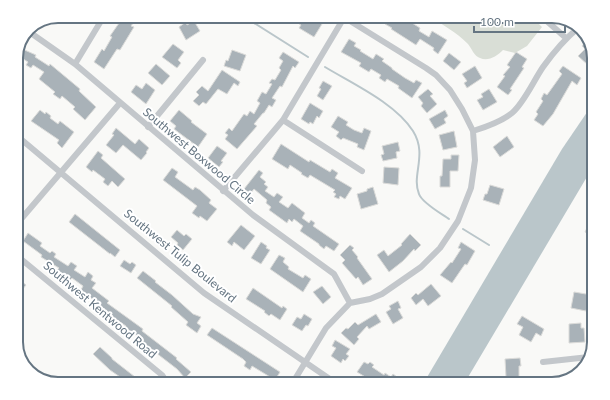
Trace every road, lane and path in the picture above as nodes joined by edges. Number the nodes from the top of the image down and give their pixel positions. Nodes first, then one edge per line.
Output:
1 (100, 23) edge
2 (340, 23) edge
3 (355, 23) edge
4 (549, 23) edge
5 (574, 31) edge
6 (33, 34) edge
7 (566, 38) junction
8 (203, 60) dead end
9 (75, 64) junction
10 (120, 103) junction
11 (283, 120) junction
12 (148, 127) junction
13 (473, 131) junction
14 (23, 141) edge
15 (362, 171) dead end
16 (60, 172) junction
17 (223, 191) junction
18 (23, 217) edge
19 (23, 263) edge
20 (350, 303) junction
21 (582, 359) edge
22 (543, 362) dead end
23 (305, 363) junction
24 (163, 377) edge
25 (296, 377) edge
26 (326, 377) edge

1 - 9 street
2 - 11 street
3 - 13 street
4 - 7 street
5 - 7 street
6 - 9 street, Southwest Boxwood Circle
7 - 13 street
8 - 12 street
9 - 10 street, Southwest Boxwood Circle
10 - 12 street, Southwest Boxwood Circle
10 - 16 street
11 - 15 street
11 - 17 street
12 - 17 street, Southwest Boxwood Circle
13 - 20 street
14 - 16 street, Southwest Tulip Boulevard
16 - 18 street
16 - 23 street, Southwest Tulip Boulevard
17 - 20 street, Southwest Boxwood Circle
19 - 24 street, Southwest Kentwood Road
20 - 23 street
21 - 22 street
23 - 25 street
23 - 26 street, Southwest Tulip Boulevard

